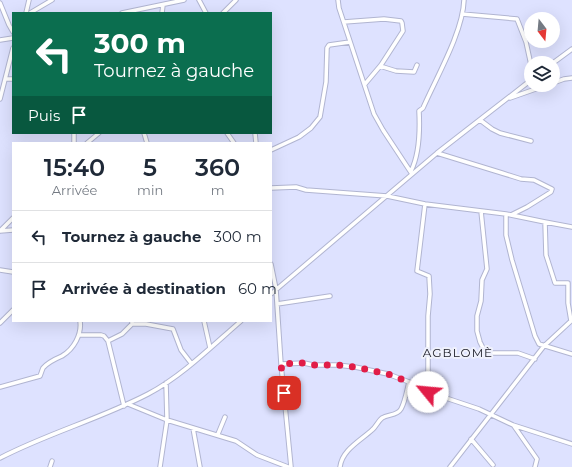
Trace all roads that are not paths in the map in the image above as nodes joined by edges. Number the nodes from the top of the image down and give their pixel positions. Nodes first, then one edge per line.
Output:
1 (29, 0) edge
2 (52, 0) edge
3 (184, 0) edge
4 (198, 0) edge
5 (236, 0) edge
6 (338, 0) edge
7 (464, 0) edge
8 (0, 3) edge
9 (163, 5) junction
10 (26, 12) edge
11 (32, 12) edge
12 (127, 12) edge
13 (162, 12) edge
14 (205, 12) edge
15 (224, 12) edge
16 (462, 14) junction
17 (344, 22) junction
18 (12, 30) edge
19 (12, 38) edge
20 (0, 40) edge
21 (350, 42) junction
22 (572, 49) edge
23 (12, 52) edge
24 (529, 56) edge
25 (560, 58) edge
26 (417, 65) dead end
27 (380, 66) junction
28 (572, 78) edge
29 (5, 79) junction
30 (12, 79) edge
31 (560, 80) edge
32 (365, 84) junction
33 (524, 85) edge
34 (526, 92) edge
35 (0, 99) edge
36 (506, 99) junction
37 (480, 120) junction
38 (98, 134) edge
39 (531, 141) dead end
40 (88, 142) edge
41 (272, 150) edge
42 (437, 153) junction
43 (411, 173) junction
44 (272, 188) edge
45 (387, 196) junction
46 (425, 204) junction
47 (481, 211) junction
48 (508, 214) junction
49 (12, 219) edge
50 (545, 222) junction
51 (572, 226) edge
52 (12, 230) edge
53 (0, 231) edge
54 (272, 269) edge
55 (0, 270) edge
56 (12, 272) edge
57 (276, 289) junction
58 (272, 293) edge
59 (330, 296) dead end
60 (277, 304) junction
61 (12, 311) edge
62 (572, 320) edge
63 (80, 322) edge
64 (132, 322) edge
65 (204, 322) edge
66 (240, 322) edge
67 (0, 323) edge
68 (79, 335) junction
69 (108, 340) junction
70 (544, 346) junction
71 (210, 348) junction
72 (572, 354) edge
73 (535, 359) junction
74 (191, 363) junction
75 (281, 364) junction
76 (409, 382) junction
77 (166, 383) junction
78 (0, 387) edge
79 (428, 392) junction
80 (126, 405) junction
81 (491, 414) junction
82 (225, 417) dead end
83 (167, 420) junction
84 (513, 425) junction
85 (194, 428) junction
86 (218, 434) junction
87 (471, 439) junction
88 (572, 444) edge
89 (0, 458) edge
90 (52, 461) dead end
91 (493, 465) dead end
92 (50, 467) edge
93 (160, 467) edge
94 (200, 467) edge
95 (288, 467) edge
96 (291, 467) edge
97 (340, 467) edge
98 (450, 467) edge
99 (535, 467) edge

1 - 10 street
2 - 11 street
3 - 9 street
4 - 14 street
5 - 15 street
6 - 17 street
7 - 16 street
8 - 18 street
9 - 12 street
9 - 13 street
16 - 24 street
16 - 43 street
17 - 21 street
17 - 27 street
19 - 20 street
21 - 32 street
21 - 41 street
22 - 25 street
23 - 29 street
26 - 27 street
27 - 32 street
28 - 31 street
29 - 30 street
29 - 35 street
32 - 43 street
33 - 36 street
34 - 36 street
36 - 37 street
37 - 39 street
37 - 42 street
38 - 40 street
42 - 43 street
42 - 48 street
43 - 45 street
44 - 45 street
45 - 46 street
45 - 57 street
46 - 47 street
46 - 79 street
47 - 48 street
47 - 73 street
48 - 50 street
48 - 70 street
49 - 53 street
50 - 51 street
50 - 62 street
52 - 53 street
54 - 57 street
55 - 56 street
57 - 58 street
57 - 60 street
59 - 60 street
60 - 75 street
61 - 67 street
62 - 70 street
63 - 68 street
64 - 69 street
64 - 74 street
65 - 71 street
66 - 71 street
68 - 69 street
68 - 78 street
69 - 80 street
70 - 72 street
70 - 73 street
71 - 74 street
73 - 81 street
74 - 77 street
75 - 76 street
75 - 96 street
76 - 79 street
76 - 97 street
77 - 80 street
77 - 83 street
79 - 81 street
80 - 83 street
80 - 89 street
81 - 84 street
81 - 87 street
82 - 86 street
83 - 85 street
83 - 93 street
84 - 88 street
84 - 99 street
85 - 86 street
85 - 94 street
86 - 95 street
87 - 91 street
87 - 98 street
90 - 92 street

